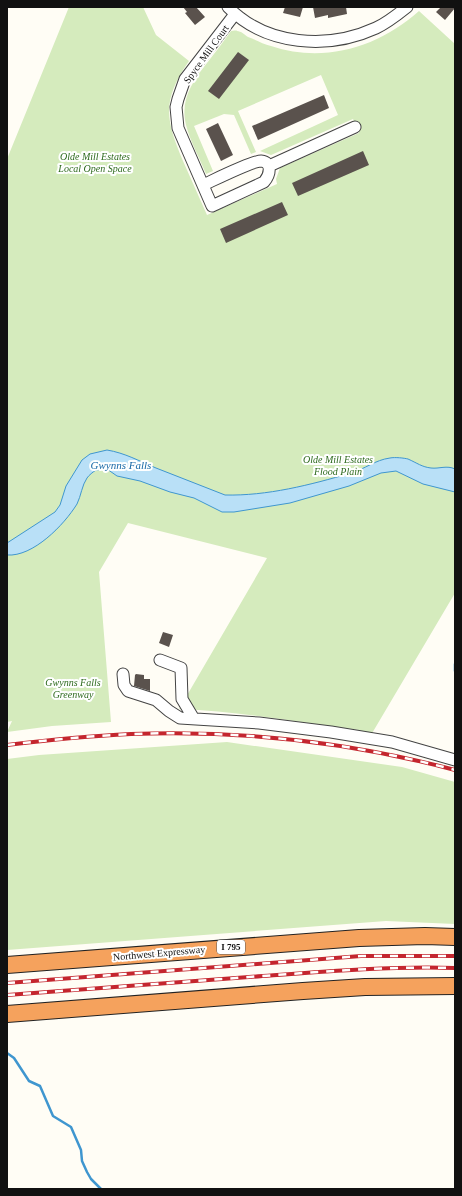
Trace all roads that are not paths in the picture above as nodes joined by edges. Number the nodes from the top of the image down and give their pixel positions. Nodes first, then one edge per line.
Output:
1 (407, 7) edge
2 (231, 11) edge
3 (355, 127) dead end
4 (269, 166) junction
5 (203, 185) junction
6 (160, 660) dead end
7 (123, 674) dead end
8 (194, 719) junction
9 (455, 760) edge
10 (455, 937) edge
11 (7, 965) edge
12 (455, 986) edge
13 (7, 1014) edge

1 - 2 street
2 - 5 street, Spyce Mill Court
3 - 4 street
4 - 5 street
4 - 5 street, Spyce Mill Court
6 - 8 street
7 - 8 street
8 - 9 street
10 - 11 highway, Northwest Expressway / I 795
12 - 13 highway

